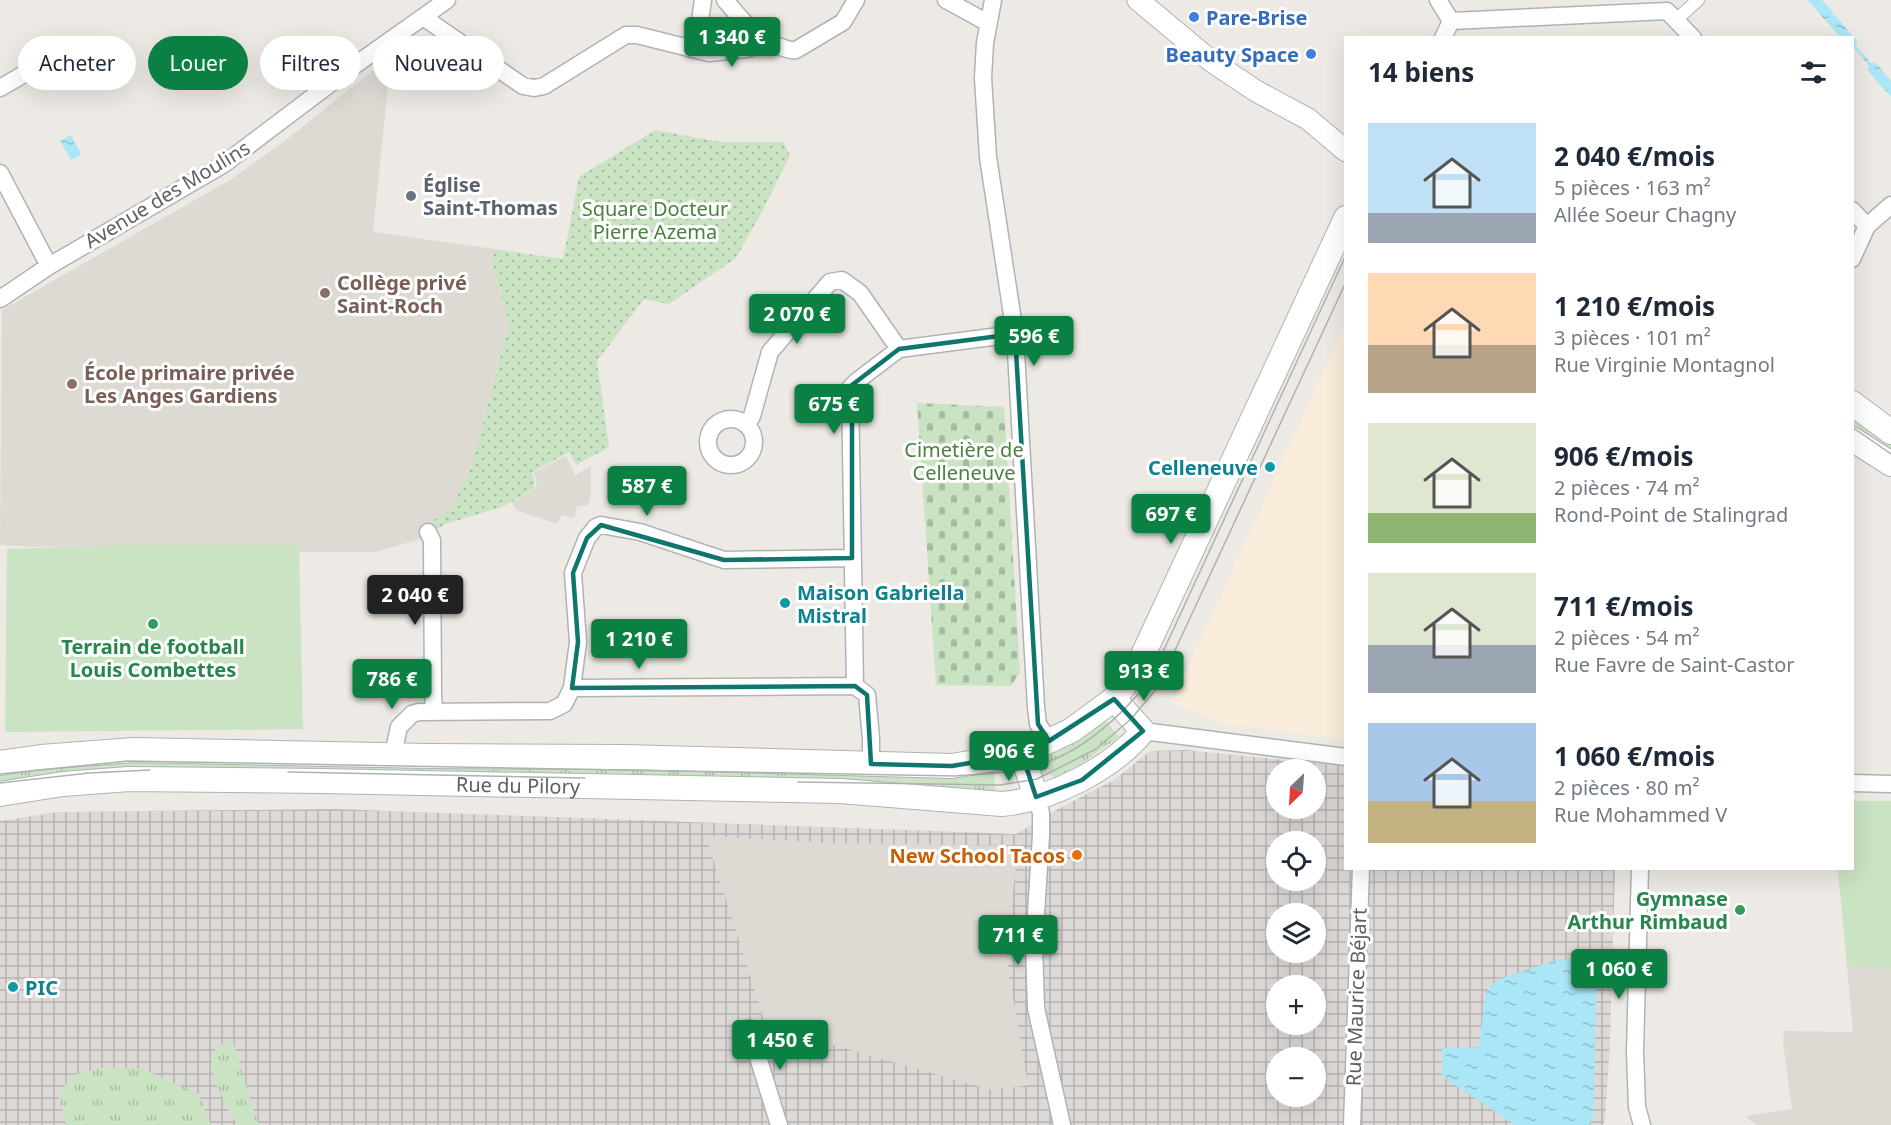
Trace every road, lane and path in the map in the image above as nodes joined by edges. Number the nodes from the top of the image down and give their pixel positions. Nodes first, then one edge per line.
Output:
1 (447, 0) edge
2 (703, 0) edge
3 (726, 0) edge
4 (856, 0) edge
5 (946, 0) edge
6 (993, 0) edge
7 (1138, 0) edge
8 (1438, 0) edge
9 (1698, 0) edge
10 (423, 17) junction
11 (1676, 20) junction
12 (1451, 21) junction
13 (988, 22) junction
14 (1444, 36) edge
15 (1691, 36) edge
16 (769, 42) junction
17 (696, 49) junction
18 (18, 78) edge
19 (0, 88) edge
20 (1308, 119) junction
21 (1344, 130) edge
22 (1344, 149) edge
23 (0, 173) edge
24 (1891, 205) edge
25 (1854, 212) edge
26 (1344, 222) edge
27 (1867, 226) junction
28 (1854, 255) edge
29 (49, 266) junction
30 (0, 298) edge
31 (1015, 334) junction
32 (899, 349) junction
33 (1854, 404) edge
34 (747, 425) dead end
35 (1891, 432) edge
36 (1854, 440) edge
37 (1891, 464) edge
38 (428, 532) dead end
39 (852, 558) junction
40 (855, 686) junction
41 (573, 688) junction
42 (1114, 699) junction
43 (434, 711) junction
44 (1143, 731) junction
45 (1049, 741) junction
46 (393, 754) junction
47 (1022, 754) junction
48 (1344, 757) edge
49 (0, 763) edge
50 (871, 764) junction
51 (1854, 783) edge
52 (1891, 784) edge
53 (0, 794) edge
54 (1036, 797) junction
55 (1361, 870) edge
56 (1640, 870) edge
57 (749, 1028) dead end
58 (779, 1125) edge
59 (1062, 1125) edge
60 (1352, 1125) edge
61 (1642, 1125) edge

1 - 10 street, Avenue des Moulins
2 - 17 street
3 - 16 street
4 - 16 street
5 - 13 street
6 - 13 street
7 - 20 street
8 - 12 street
9 - 11 street
10 - 17 street
10 - 29 street, Avenue des Moulins
11 - 12 street
11 - 15 street
12 - 14 street
13 - 31 street
16 - 17 street
18 - 19 street
20 - 21 street
20 - 22 street
23 - 29 street
24 - 27 street
25 - 27 street
26 - 42 main road, Rue du Pilory
27 - 28 street
29 - 30 street, Avenue des Moulins
31 - 32 street
31 - 45 street
32 - 34 street
32 - 39 street
33 - 35 main road
36 - 37 main road
38 - 43 street
39 - 40 street
39 - 41 street
40 - 41 street
40 - 50 street
41 - 43 street
42 - 44 main road
42 - 45 main road, Rue du Pilory
43 - 46 street
44 - 48 street
44 - 54 main road, Rue du Pilory
45 - 47 main road, Rue du Pilory
46 - 49 main road, Rue du Pilory
46 - 50 main road, Rue du Pilory
47 - 50 main road, Rue du Pilory
47 - 54 main road
51 - 52 street
53 - 54 main road, Rue du Pilory
54 - 59 street
55 - 60 street, Rue Maurice Béjart
56 - 61 street
57 - 58 street

